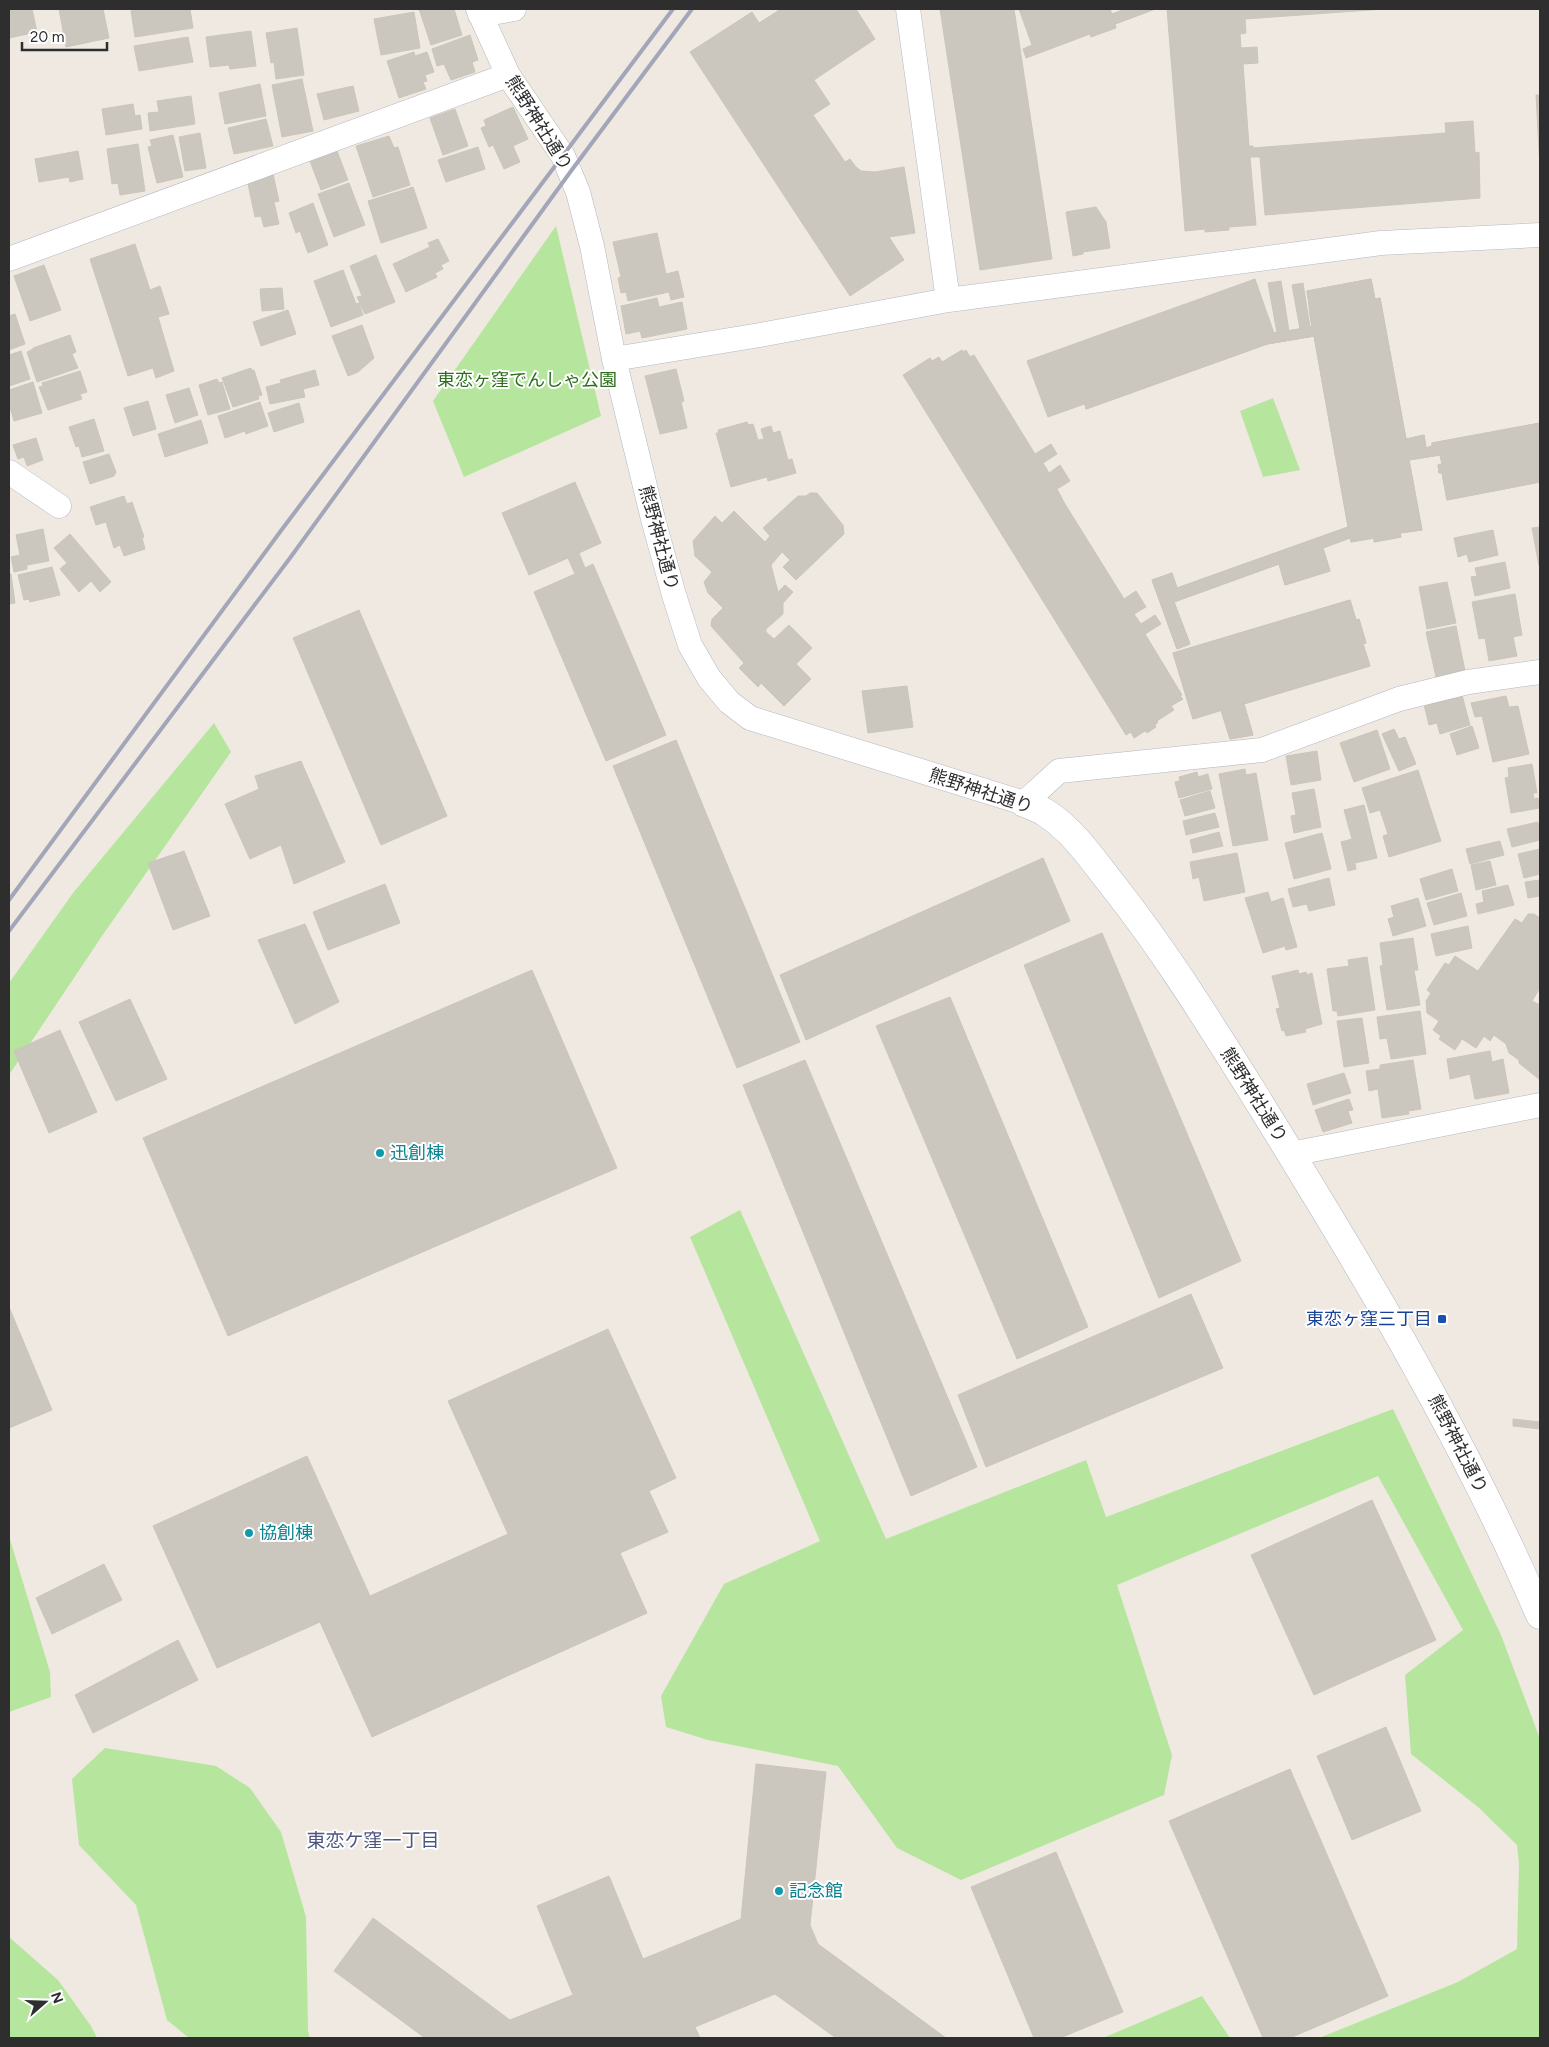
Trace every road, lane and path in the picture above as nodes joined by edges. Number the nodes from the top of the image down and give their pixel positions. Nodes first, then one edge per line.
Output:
1 (514, 9) edge
2 (908, 9) edge
3 (479, 12) edge
4 (508, 75) junction
5 (1540, 235) edge
6 (9, 259) edge
7 (948, 300) junction
8 (614, 360) junction
9 (9, 472) edge
10 (59, 506) dead end
11 (1540, 672) edge
12 (1024, 803) junction
13 (1540, 1105) edge
14 (1291, 1154) junction
15 (1540, 1616) edge

1 - 3 street
2 - 7 street
3 - 4 street, 熊野神社通り
4 - 6 street
4 - 8 street, 熊野神社通り
5 - 7 street
7 - 8 street
8 - 12 street, 熊野神社通り
9 - 10 street
11 - 12 street
12 - 14 main road, 熊野神社通り
13 - 14 street
14 - 15 main road, 熊野神社通り

